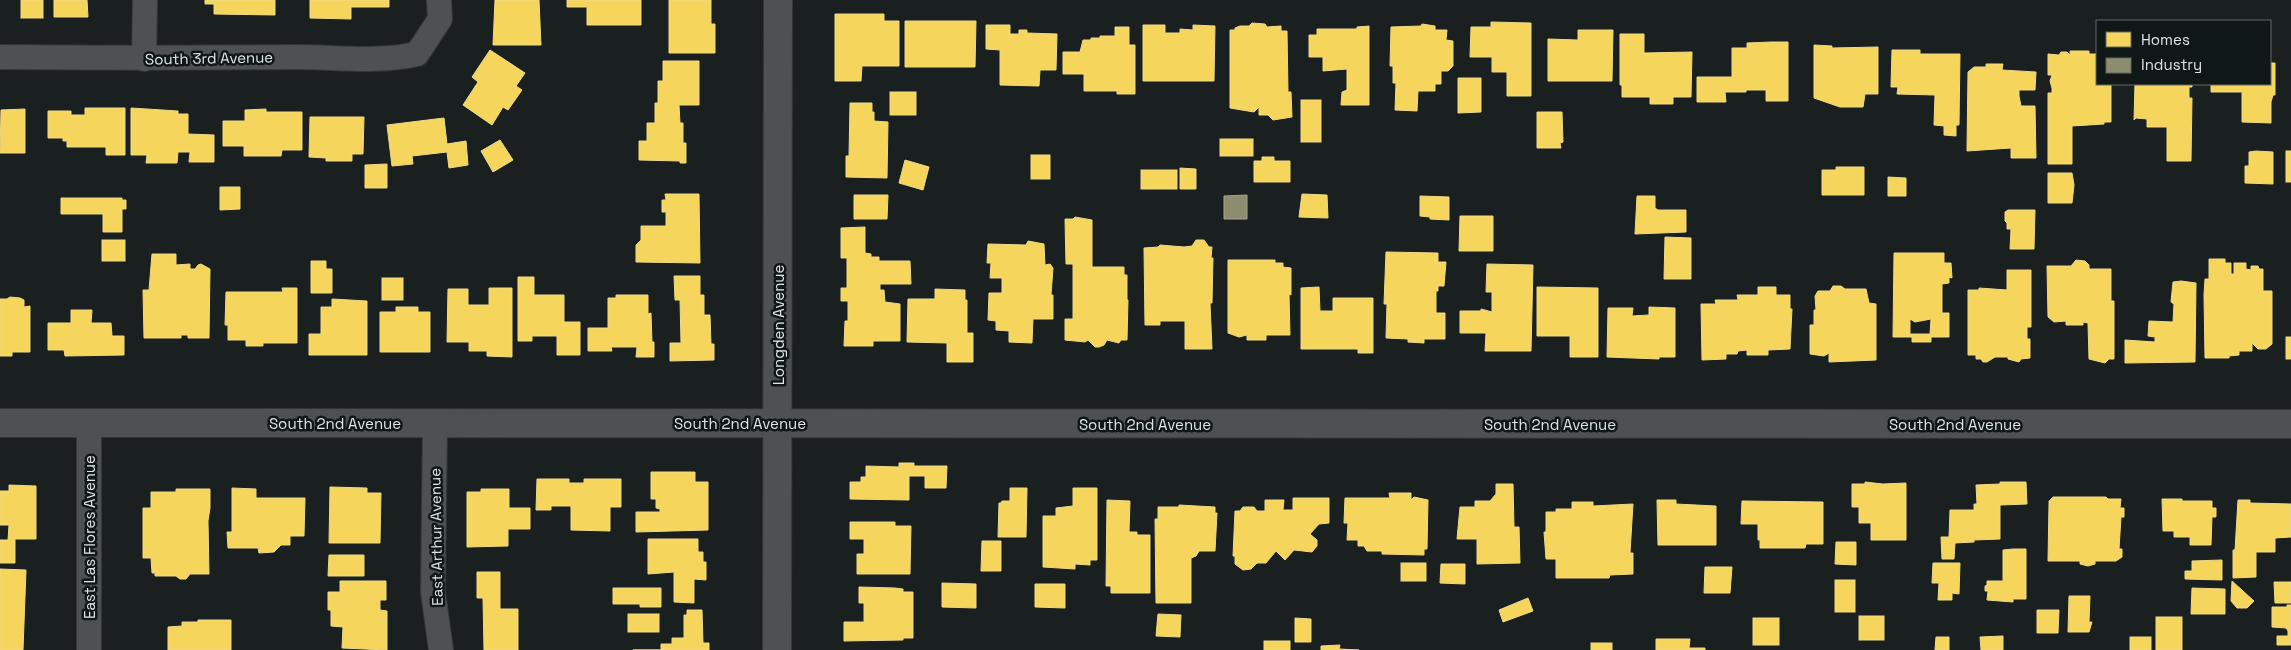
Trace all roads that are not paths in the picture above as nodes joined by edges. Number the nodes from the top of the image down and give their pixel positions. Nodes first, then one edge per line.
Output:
1 (145, 0) edge
2 (440, 0) edge
3 (778, 0) edge
4 (0, 58) edge
5 (144, 59) junction
6 (0, 423) edge
7 (436, 423) junction
8 (89, 424) junction
9 (778, 424) junction
10 (2291, 424) edge
11 (89, 650) edge
12 (441, 650) edge
13 (777, 650) edge

1 - 5 street
2 - 5 street, South 3rd Avenue
3 - 9 street, Longden Avenue
4 - 5 street, South 3rd Avenue
6 - 8 street, South 2nd Avenue
7 - 8 street, South 2nd Avenue
7 - 9 street, South 2nd Avenue
7 - 12 street, East Arthur Avenue
8 - 11 street, East Las Flores Avenue
9 - 10 street, South 2nd Avenue
9 - 13 street, Longden Avenue

